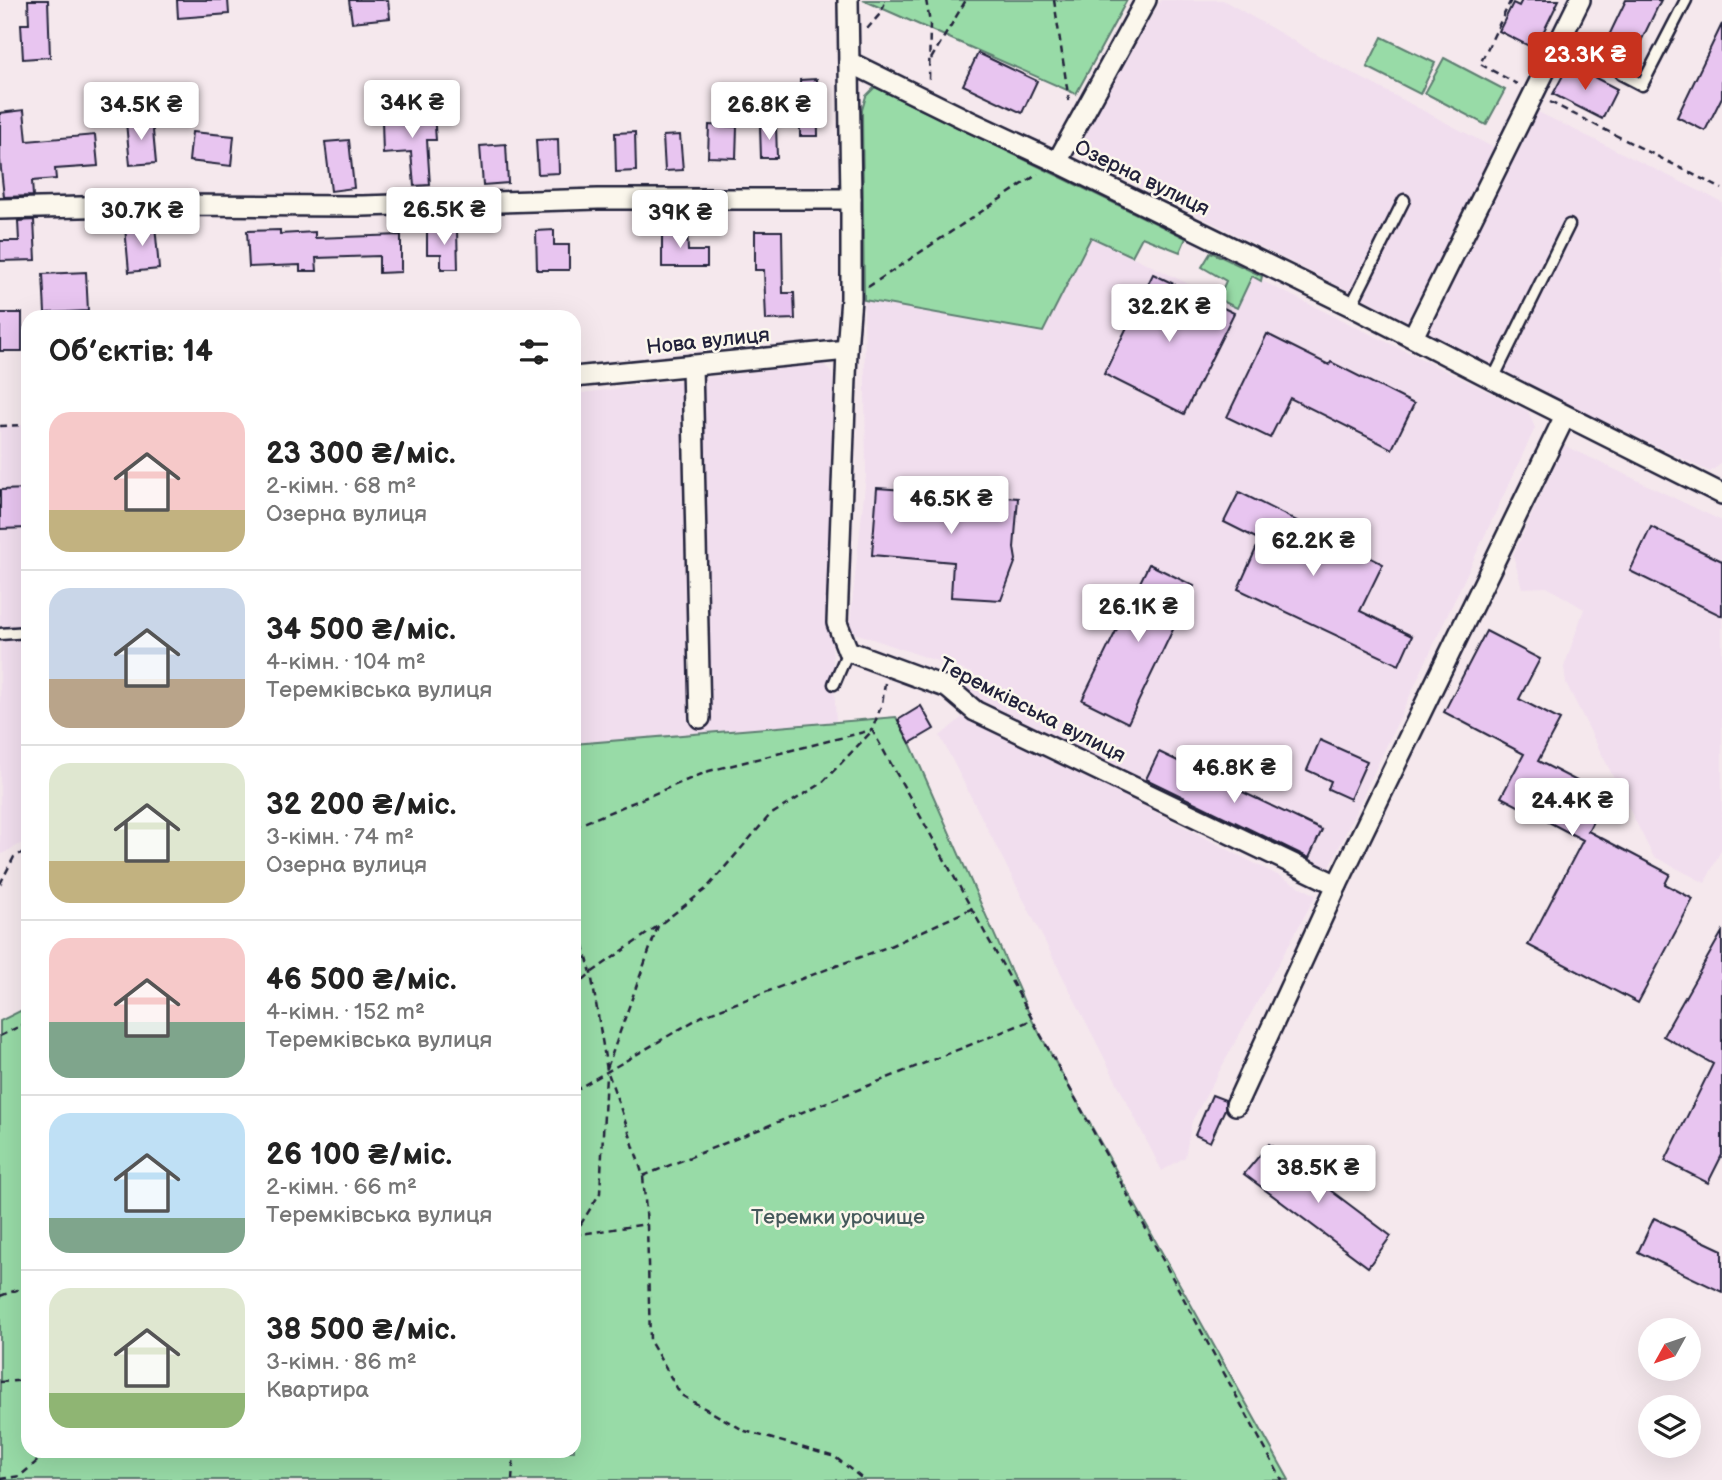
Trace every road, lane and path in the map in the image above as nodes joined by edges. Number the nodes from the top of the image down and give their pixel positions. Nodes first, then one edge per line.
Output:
1 (848, 0) edge
2 (887, 0) edge
3 (926, 0) edge
4 (966, 0) edge
5 (1054, 0) edge
6 (1146, 0) edge
7 (1511, 0) edge
8 (1580, 0) edge
9 (1686, 0) edge
10 (1567, 47) dead end
11 (849, 56) junction
12 (929, 62) junction
13 (1621, 74) joint
14 (1534, 93) junction
15 (929, 100) junction
16 (1074, 131) junction
17 (1056, 162) junction
18 (1722, 189) edge
19 (851, 199) junction
20 (1404, 200) dead end
21 (0, 209) edge
22 (1569, 225) dead end
23 (851, 298) junction
24 (1352, 306) junction
25 (1413, 337) junction
26 (847, 350) junction
27 (692, 366) junction
28 (581, 376) edge
29 (1493, 379) junction
30 (1565, 416) junction
31 (21, 425) edge
32 (0, 426) edge
33 (1722, 494) edge
34 (21, 632) edge
35 (0, 634) edge
36 (848, 651) junction
37 (887, 666) junction
38 (834, 684) dead end
39 (700, 718) dead end
40 (872, 730) junction
41 (581, 824) edge
42 (21, 854) edge
43 (0, 884) edge
44 (1338, 885) junction
45 (972, 908) junction
46 (658, 926) junction
47 (581, 937) edge
48 (591, 973) junction
49 (581, 982) edge
50 (1032, 1020) junction
51 (21, 1026) edge
52 (0, 1036) edge
53 (607, 1070) junction
54 (581, 1087) edge
55 (1236, 1105) dead end
56 (643, 1176) junction
57 (581, 1224) edge
58 (647, 1224) junction
59 (581, 1234) edge
60 (21, 1288) edge
61 (0, 1296) edge
62 (21, 1380) edge
63 (0, 1382) edge
64 (41, 1458) edge
65 (514, 1458) edge
66 (19, 1478) edge
67 (0, 1479) edge
68 (512, 1480) edge
69 (864, 1480) edge
70 (1282, 1480) edge

1 - 11 street
2 - 11 path
3 - 12 path
4 - 12 path
5 - 16 path
6 - 16 street
7 - 14 path
8 - 14 street
9 - 13 lane
10 - 13 path
11 - 15 street, Озерна вулиця
11 - 19 street
12 - 15 path
14 - 18 path
14 - 25 street
15 - 17 street, Озерна вулиця
16 - 17 street
17 - 23 path
17 - 24 street, Озерна вулиця
19 - 21 street
19 - 23 street
20 - 24 lane
22 - 29 lane
23 - 26 street
24 - 25 street, Озерна вулиця
25 - 29 street, Озерна вулиця
26 - 27 street, Нова вулиця
26 - 36 street
27 - 28 street, Нова вулиця
27 - 39 street
29 - 30 street, Озерна вулиця
30 - 33 street, Озерна вулиця
30 - 44 street
31 - 32 path
34 - 35 lane
36 - 37 street, Теремківська вулиця
36 - 38 lane
37 - 40 path
37 - 44 street, Теремківська вулиця
40 - 41 path
40 - 45 path
40 - 46 path
42 - 43 path
44 - 55 street
45 - 50 path
45 - 53 path
46 - 48 path
46 - 53 path
47 - 48 path
48 - 49 path
48 - 53 path
50 - 56 path
50 - 70 path
51 - 52 path
53 - 54 path
53 - 56 path
53 - 57 path
56 - 58 path
58 - 59 path
58 - 69 path
60 - 61 path
62 - 63 path
64 - 66 path
65 - 68 path
66 - 67 path

